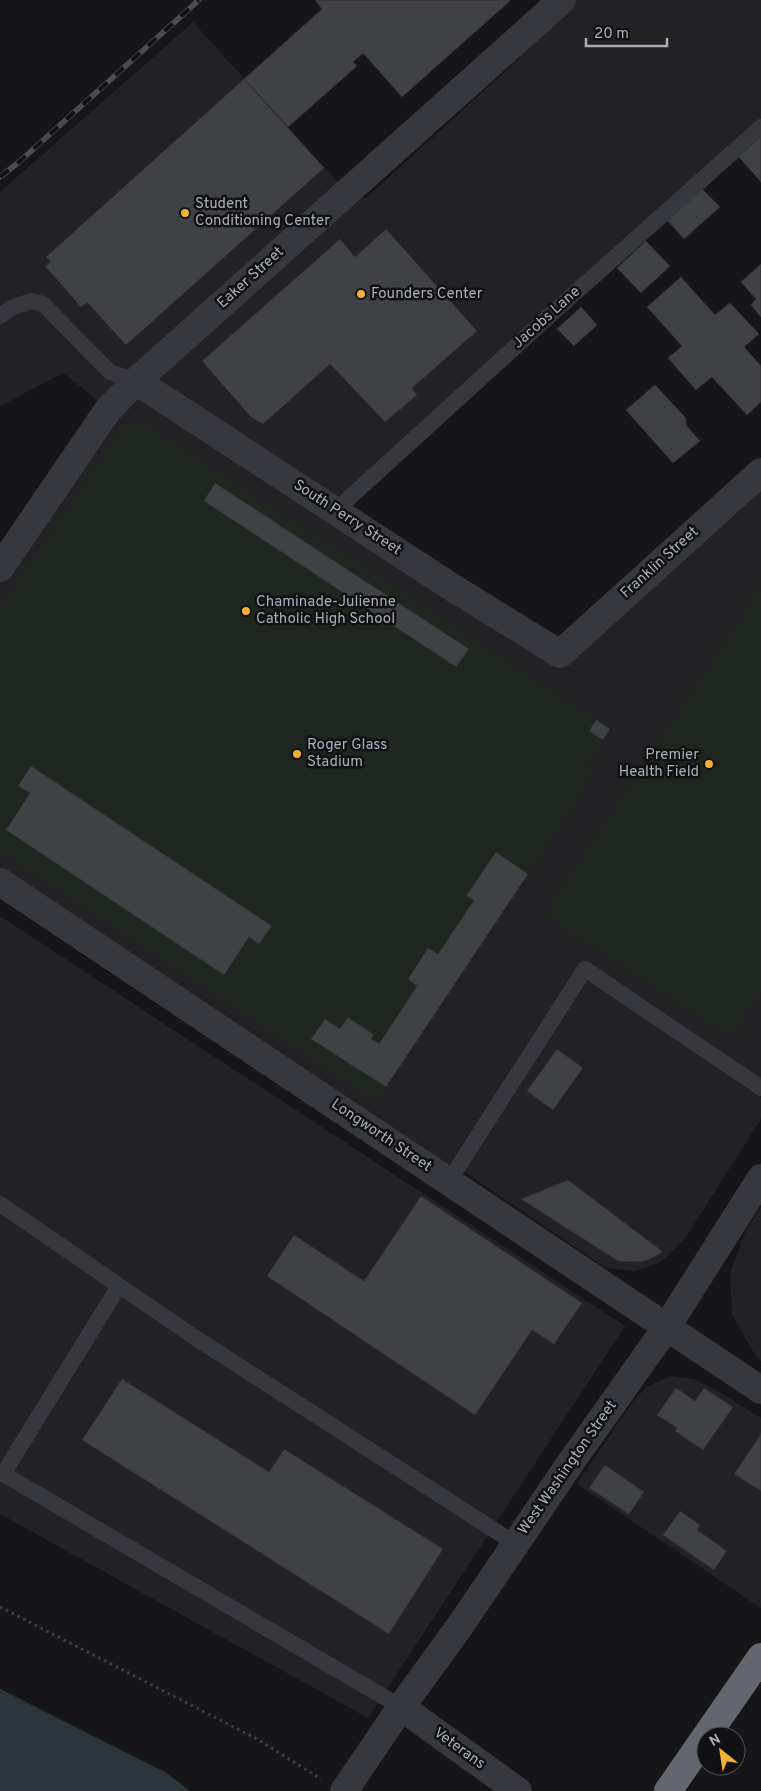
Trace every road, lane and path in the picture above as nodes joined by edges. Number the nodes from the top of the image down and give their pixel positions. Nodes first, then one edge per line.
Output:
1 (562, 0) edge
2 (761, 127) edge
3 (0, 316) edge
4 (136, 381) junction
5 (761, 472) edge
6 (336, 510) junction
7 (0, 568) edge
8 (560, 654) joint
9 (0, 882) edge
10 (761, 1088) edge
11 (761, 1178) edge
12 (449, 1181) junction
13 (0, 1204) edge
14 (119, 1286) junction
15 (666, 1328) junction
16 (761, 1390) edge
17 (2, 1473) edge
18 (516, 1544) junction
19 (0, 1607) edge
20 (761, 1657) edge
21 (761, 1688) edge
22 (401, 1707) junction
23 (729, 1726) edge
24 (696, 1763) edge
25 (334, 1786) edge
26 (518, 1791) edge
27 (668, 1791) edge
28 (672, 1791) edge

1 - 4 street, Eaker Street
2 - 6 lane, Jacobs Lane
3 - 4 lane
4 - 6 street, South Perry Street
4 - 7 street, Eaker Street
5 - 8 street, Franklin Street
6 - 8 street, South Perry Street
9 - 12 street, Longworth Street
10 - 12 lane
11 - 15 street, West Washington Street
12 - 15 street, Longworth Street
13 - 14 lane
14 - 17 lane
14 - 18 lane
15 - 16 street, Longworth Street
15 - 18 street, West Washington Street
17 - 22 lane
18 - 22 street, West Washington Street
19 - 25 path
20 - 27 highway
21 - 23 highway
22 - 25 street, West Washington Street
22 - 26 street, Veterans
24 - 28 highway

